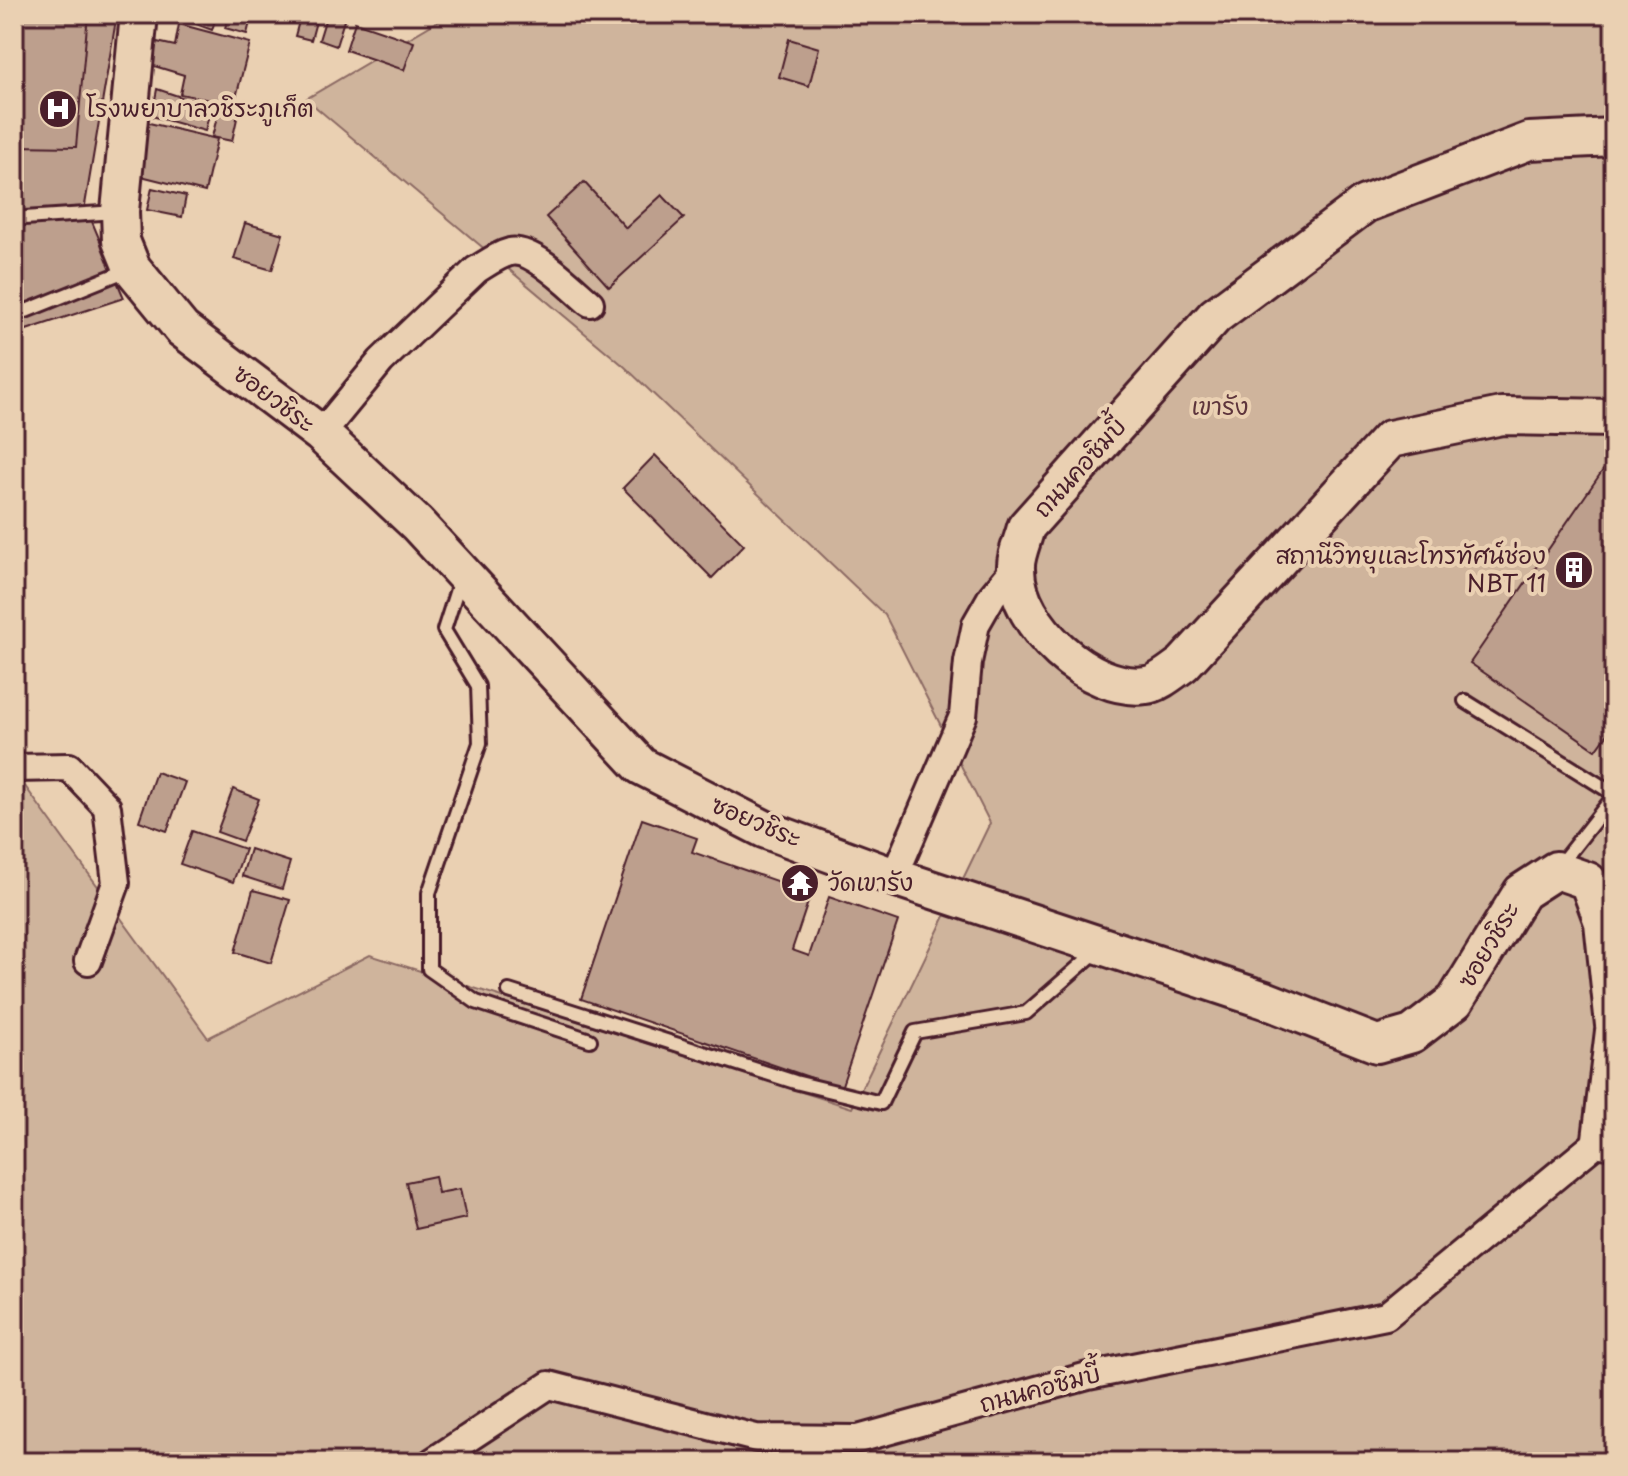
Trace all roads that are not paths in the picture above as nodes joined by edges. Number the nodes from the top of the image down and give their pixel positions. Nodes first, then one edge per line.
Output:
1 (139, 14) edge
2 (1614, 137) edge
3 (120, 211) junction
4 (24, 218) dead end
5 (132, 268) junction
6 (590, 303) dead end
7 (14, 310) edge
8 (1614, 418) edge
9 (321, 434) junction
10 (1015, 568) junction
11 (462, 573) junction
12 (1465, 701) dead end
13 (14, 768) edge
14 (1614, 795) edge
15 (1556, 870) junction
16 (894, 877) junction
17 (1103, 946) junction
18 (88, 961) dead end
19 (509, 991) dead end
20 (1614, 1025) edge
21 (1614, 1031) edge
22 (590, 1040) dead end
23 (1607, 1140) edge
24 (432, 1462) edge

1 - 3 street, ซอยวชิระ
2 - 10 street, ถนนคอซิมบี้
3 - 4 lane
3 - 5 street, ซอยวชิระ
5 - 7 lane
5 - 9 street, ซอยวชิระ
6 - 9 street
8 - 10 street
9 - 11 street, ซอยวชิระ
10 - 16 street
11 - 16 street, ซอยวชิระ
11 - 22 lane
12 - 14 lane
13 - 18 street
14 - 15 lane
15 - 17 street, ซอยวชิระ
15 - 20 street
16 - 17 street, ซอยวชิระ
17 - 19 lane
21 - 23 street
23 - 24 street, ถนนคอซิมบี้

